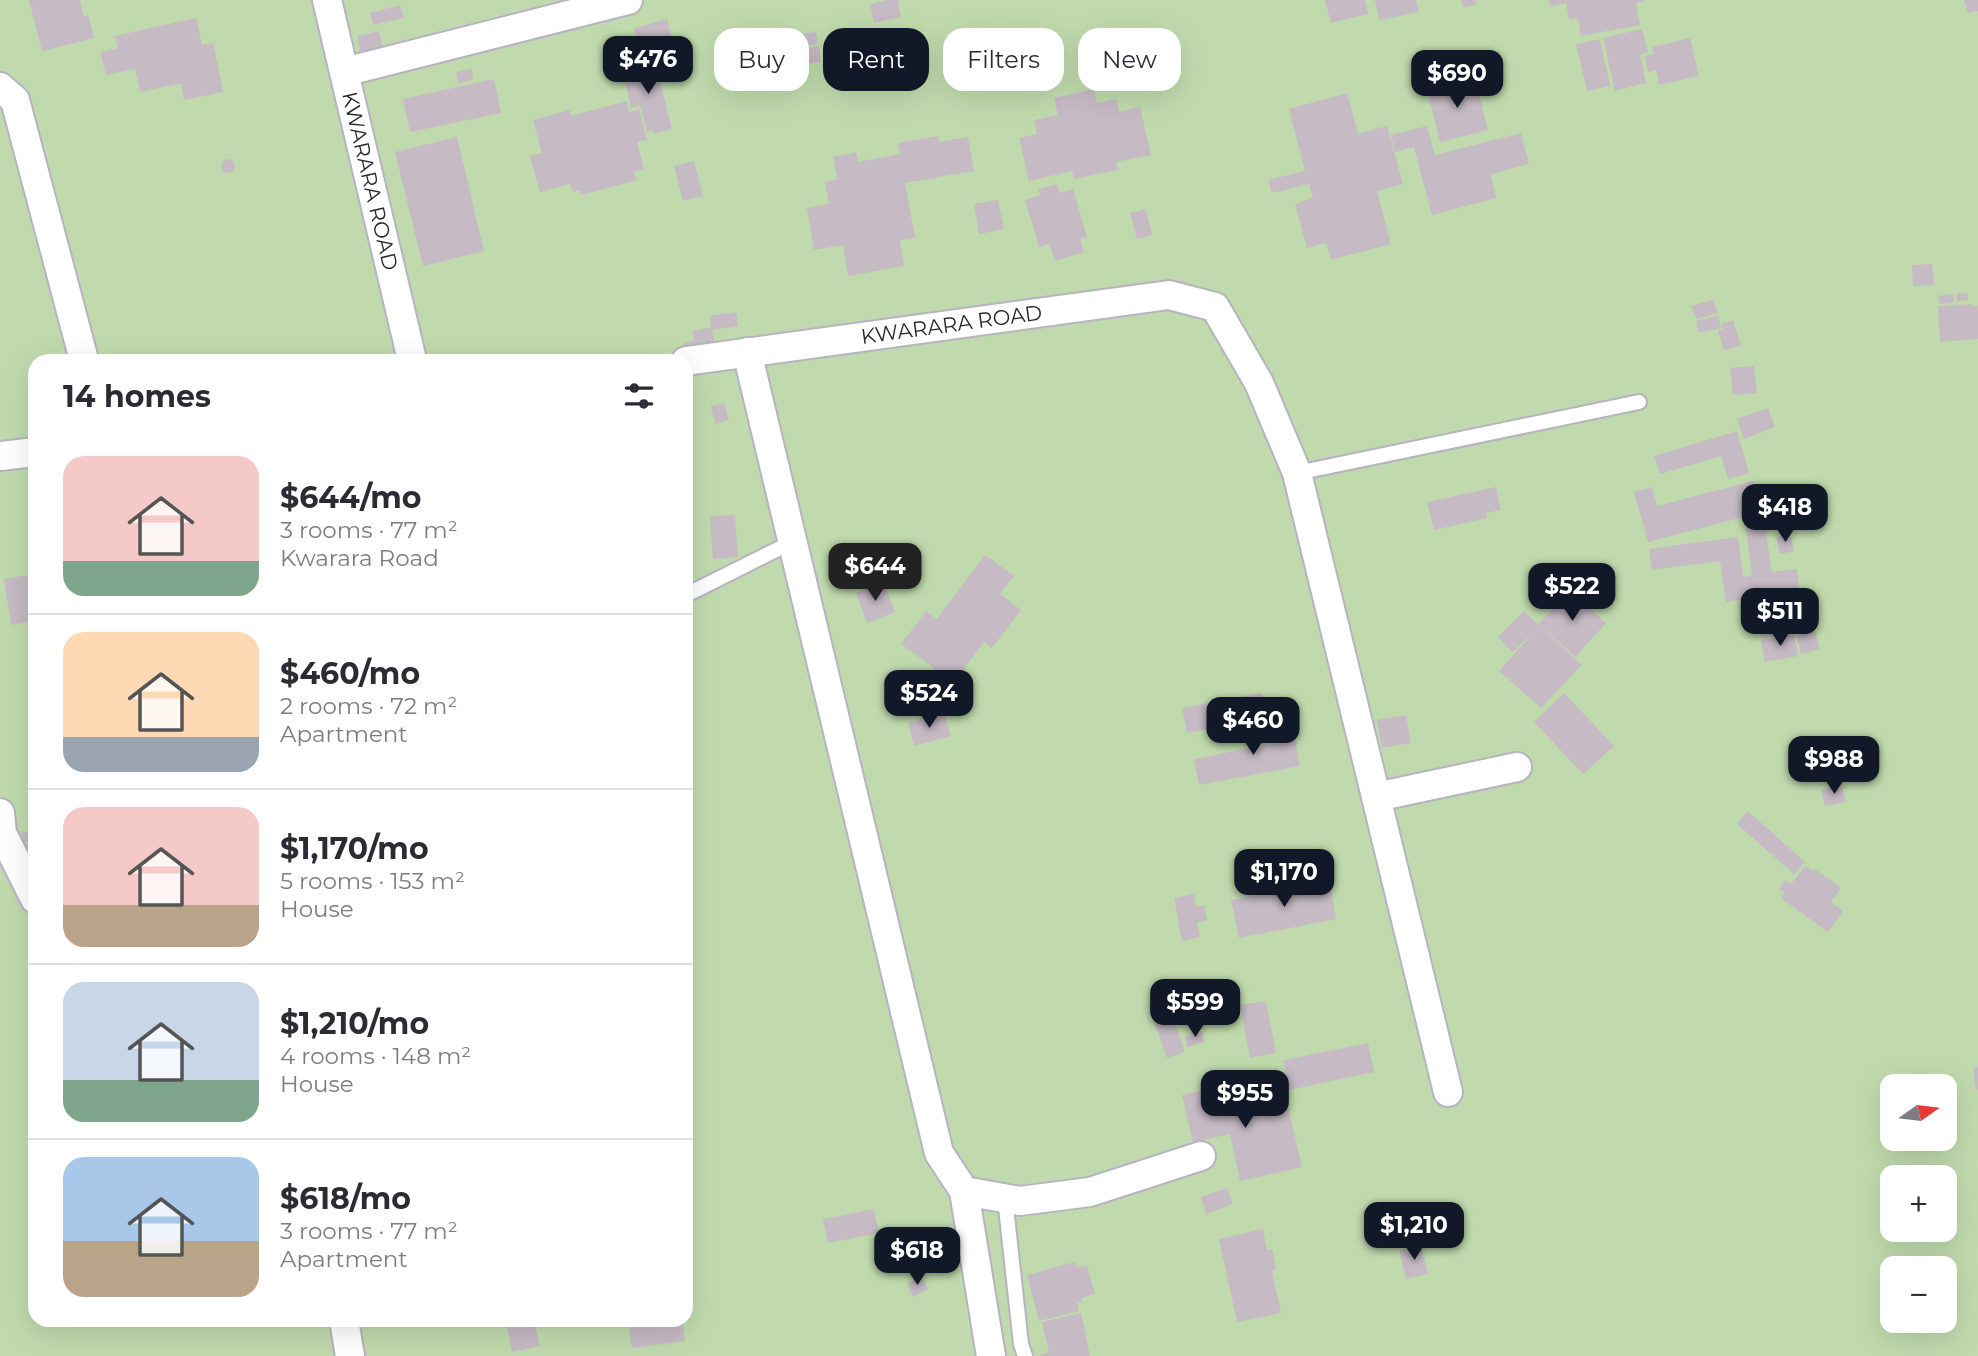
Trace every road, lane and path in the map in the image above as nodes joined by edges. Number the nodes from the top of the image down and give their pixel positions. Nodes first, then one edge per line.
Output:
1 (327, 0) edge
2 (628, 0) edge
3 (344, 72) junction
4 (0, 87) edge
5 (747, 352) junction
6 (82, 354) edge
7 (411, 354) edge
8 (693, 360) edge
9 (1639, 402) dead end
10 (28, 453) edge
11 (0, 456) edge
12 (1297, 474) junction
13 (792, 542) junction
14 (693, 592) edge
15 (1517, 767) dead end
16 (1376, 797) junction
17 (0, 813) edge
18 (28, 885) edge
19 (1448, 1092) dead end
20 (1200, 1156) dead end
21 (964, 1191) junction
22 (1005, 1198) junction
23 (345, 1327) edge
24 (350, 1356) edge
25 (991, 1356) edge
26 (1025, 1356) edge

1 - 3 street, KWARARA ROAD
2 - 3 street
3 - 7 street, KWARARA ROAD
4 - 6 street
5 - 8 street, KWARARA ROAD
5 - 12 street, KWARARA ROAD
5 - 13 street
9 - 12 lane
10 - 11 street
12 - 16 street
13 - 14 lane
13 - 21 street
15 - 16 street
16 - 19 street
17 - 18 street
20 - 22 street
21 - 22 street
21 - 25 street
22 - 26 lane
23 - 24 street

